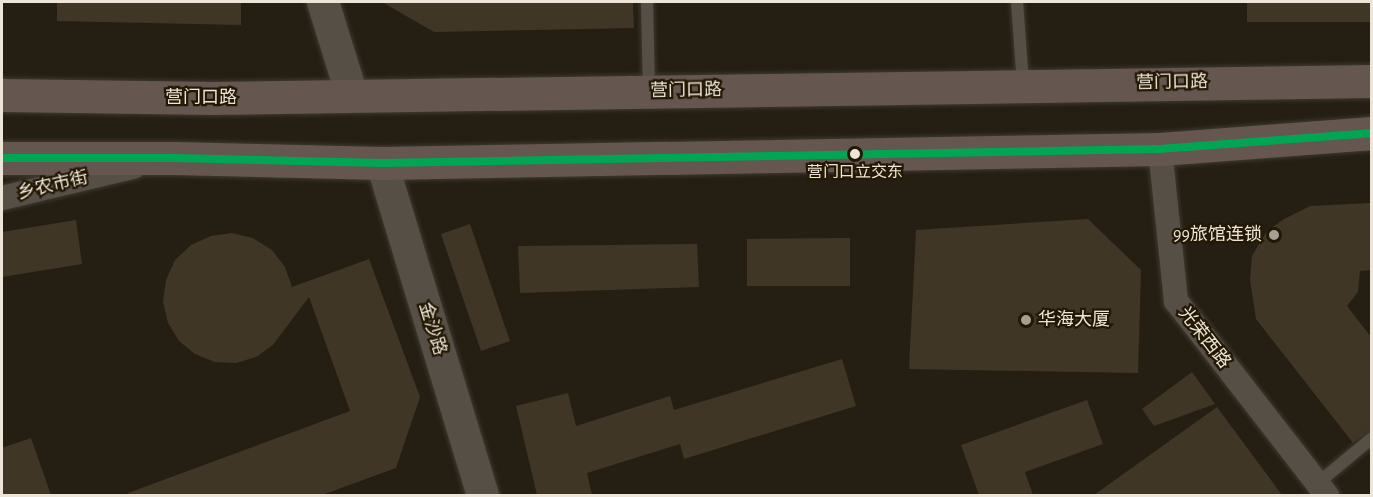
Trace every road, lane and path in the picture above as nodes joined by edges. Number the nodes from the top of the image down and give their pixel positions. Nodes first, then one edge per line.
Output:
1 (323, 2) edge
2 (647, 2) edge
3 (1017, 2) edge
4 (1371, 81) edge
5 (1023, 85) junction
6 (649, 92) junction
7 (2, 95) edge
8 (352, 95) junction
9 (1371, 133) edge
10 (1160, 149) junction
11 (2, 158) edge
12 (174, 158) junction
13 (382, 163) junction
14 (2, 198) edge
15 (1371, 438) edge
16 (1323, 489) edge
17 (483, 495) edge

1 - 8 street
2 - 6 lane
3 - 5 lane
4 - 5 highway, 营门口路
5 - 6 highway, 营门口路
6 - 8 highway, 营门口路
7 - 8 highway, 营门口路
9 - 10 highway
10 - 13 highway
10 - 16 street, 光荣西路
11 - 12 highway
12 - 13 highway
12 - 14 street, 乡农市街
13 - 17 street, 金沙路
15 - 16 lane

